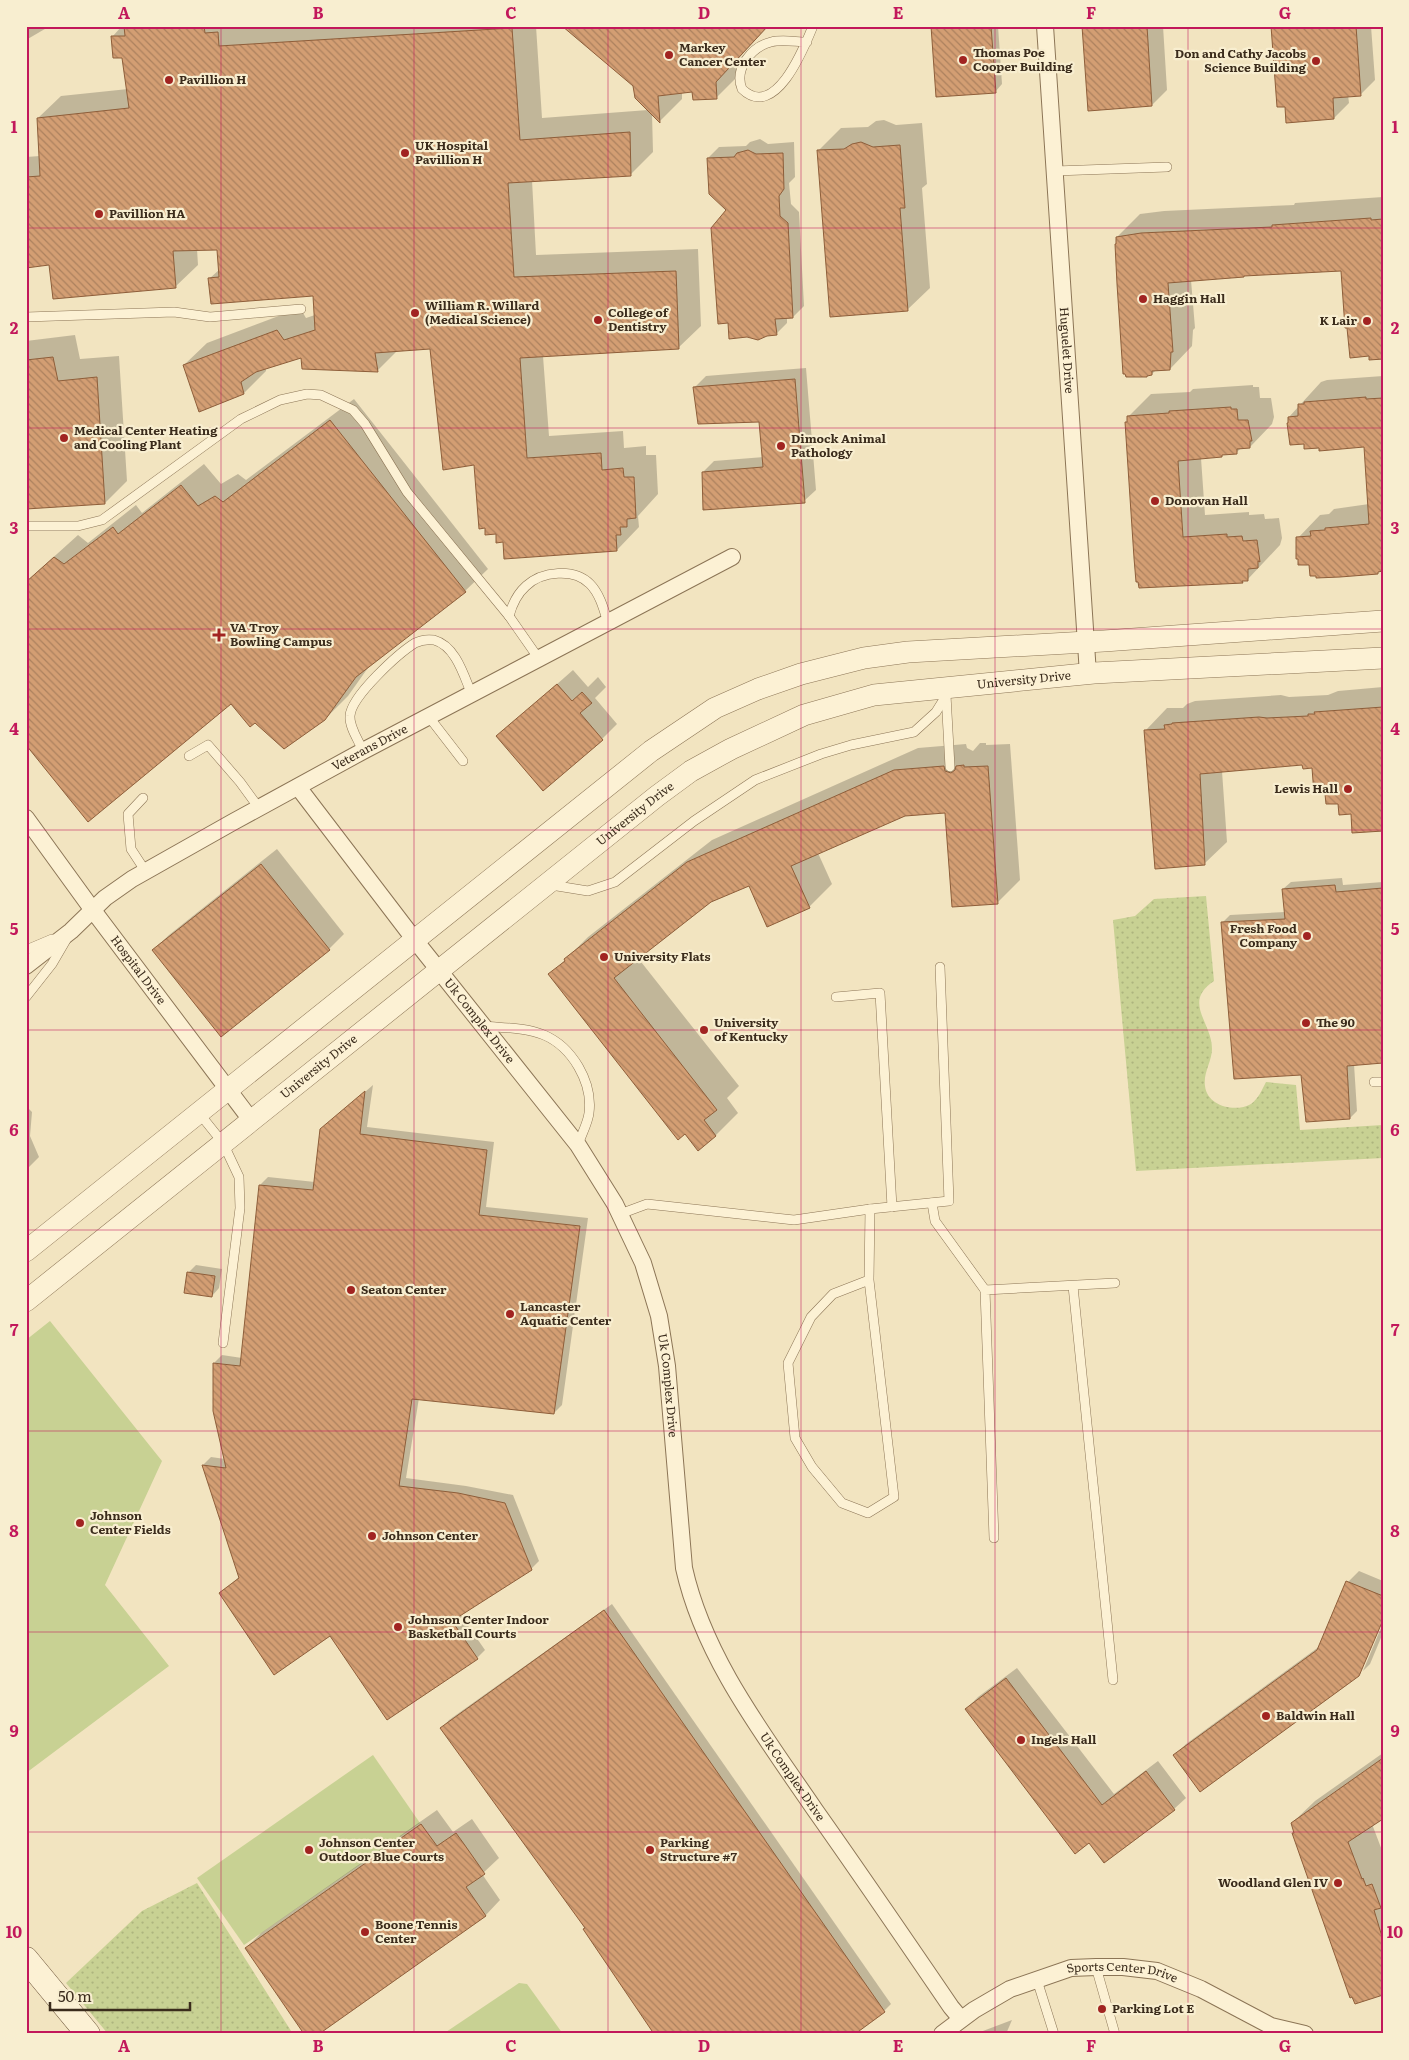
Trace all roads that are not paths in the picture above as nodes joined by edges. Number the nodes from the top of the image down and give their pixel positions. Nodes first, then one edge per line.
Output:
1 (813, 26) edge
2 (1045, 26) edge
3 (807, 42) junction
4 (1166, 168) dead end
5 (1055, 170) junction
6 (300, 309) dead end
7 (26, 317) edge
8 (26, 526) edge
9 (732, 557) dead end
10 (509, 616) junction
11 (1383, 621) edge
12 (608, 622) junction
13 (1086, 642) junction
14 (1383, 658) edge
15 (539, 659) junction
16 (1088, 674) junction
17 (946, 692) junction
18 (472, 695) junction
19 (429, 717) junction
20 (363, 751) junction
21 (189, 756) dead end
22 (463, 761) dead end
23 (950, 766) dead end
24 (298, 787) junction
25 (143, 798) dead end
26 (259, 808) junction
27 (26, 818) edge
28 (146, 872) junction
29 (545, 885) junction
30 (92, 909) junction
31 (71, 931) junction
32 (414, 940) junction
33 (26, 950) edge
34 (26, 966) edge
35 (940, 967) dead end
36 (439, 970) junction
37 (27, 997) edge
38 (836, 997) dead end
39 (483, 1026) junction
40 (228, 1090) junction
41 (199, 1112) junction
42 (251, 1120) junction
43 (223, 1143) junction
44 (578, 1145) junction
45 (932, 1203) junction
46 (892, 1208) junction
47 (870, 1209) junction
48 (620, 1214) junction
49 (26, 1251) edge
50 (869, 1280) junction
51 (1116, 1283) dead end
52 (1072, 1286) junction
53 (985, 1290) junction
54 (26, 1301) edge
55 (223, 1343) dead end
56 (994, 1538) dead end
57 (1113, 1680) dead end
58 (26, 1959) edge
59 (1096, 1967) junction
60 (1037, 1980) junction
61 (962, 2019) junction
62 (88, 2034) edge
63 (942, 2034) edge
64 (1054, 2034) edge
65 (1115, 2034) edge
66 (1305, 2034) edge

1 - 3 lane
2 - 5 street, Huguelet Drive
3 - 3 lane
4 - 5 lane
5 - 13 street, Huguelet Drive
6 - 7 lane
8 - 10 lane
9 - 12 street, Veterans Drive
10 - 12 lane
10 - 15 lane
11 - 13 street
12 - 15 street, Veterans Drive
13 - 16 street, Huguelet Drive
13 - 32 street
14 - 16 street, University Drive
15 - 18 street, Veterans Drive
16 - 17 street, University Drive
17 - 23 lane
17 - 29 street, University Drive
17 - 29 lane
18 - 19 street, Veterans Drive
18 - 20 lane
19 - 20 street, Veterans Drive
19 - 22 lane
20 - 24 street, Veterans Drive
21 - 26 lane
24 - 26 street, Veterans Drive
24 - 32 street, Uk Complex Drive
25 - 28 lane
26 - 28 street, Veterans Drive
27 - 30 street, Hospital Drive
28 - 30 street, Veterans Drive
29 - 36 street, University Drive
30 - 31 street, Veterans Drive
30 - 40 street, Hospital Drive
31 - 33 lane
31 - 34 street, Veterans Drive
31 - 37 lane
32 - 36 street, Uk Complex Drive
32 - 40 street
35 - 45 lane
36 - 39 street, Uk Complex Drive
36 - 42 street, University Drive
38 - 46 lane
39 - 44 street, Uk Complex Drive
39 - 44 lane
40 - 41 street
40 - 42 street, Hospital Drive
41 - 43 lane
41 - 49 street
42 - 43 street, University Drive
43 - 54 street, University Drive
43 - 55 lane
44 - 48 street, Uk Complex Drive
45 - 46 lane
45 - 53 lane
46 - 47 lane
47 - 48 lane
47 - 50 lane
48 - 61 street, Uk Complex Drive
50 - 50 lane
51 - 52 lane
52 - 53 lane
52 - 57 lane
53 - 56 lane
58 - 62 main road
59 - 60 street, Sports Center Drive
59 - 65 lane
59 - 66 street, Sports Center Drive
60 - 61 street, Sports Center Drive
60 - 64 lane
61 - 63 street, Sports Center Drive

